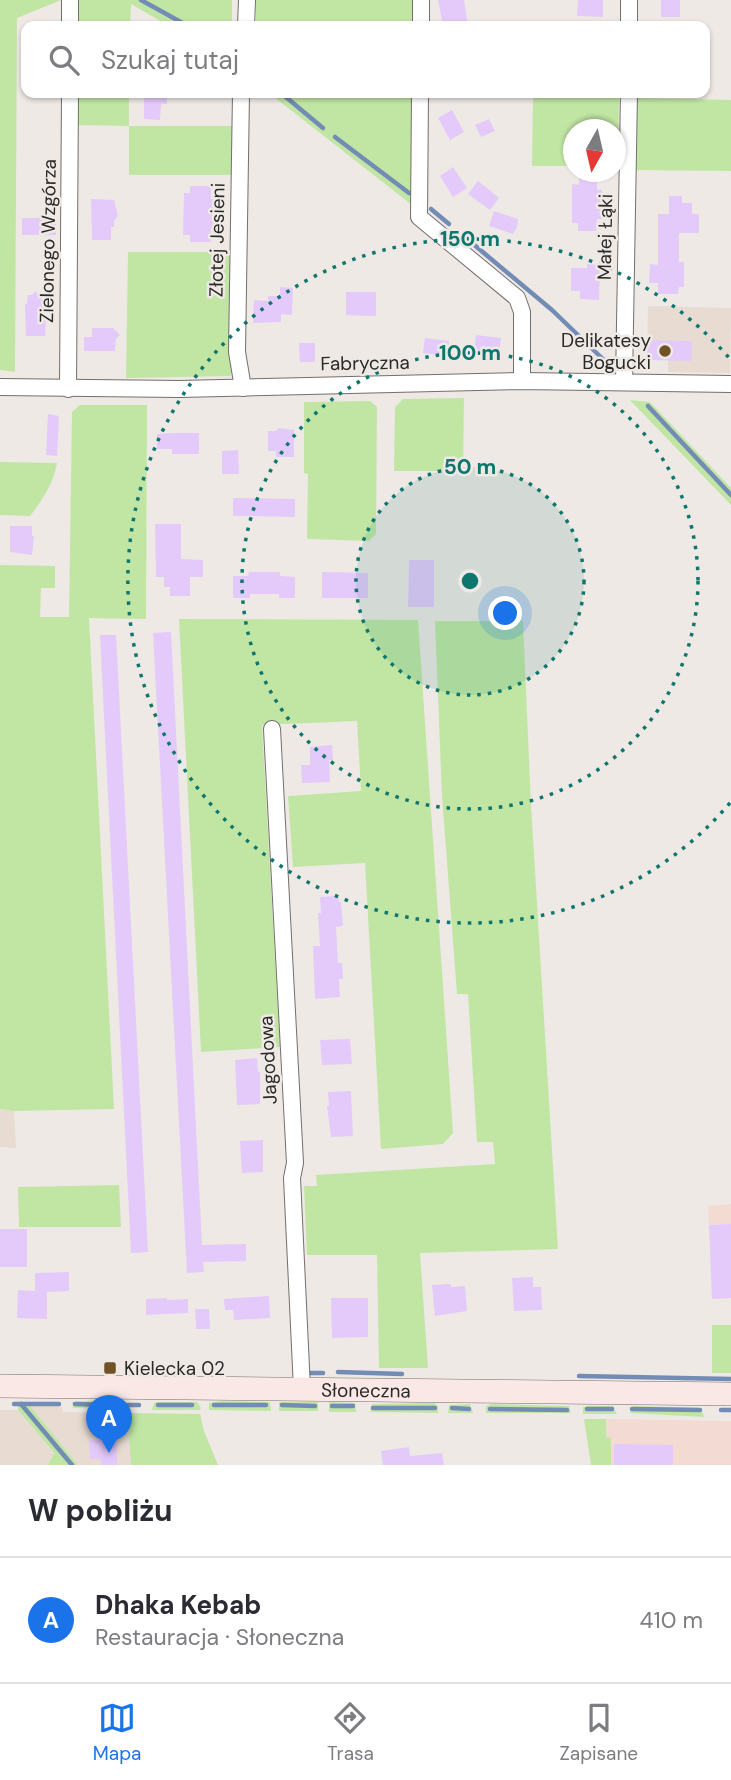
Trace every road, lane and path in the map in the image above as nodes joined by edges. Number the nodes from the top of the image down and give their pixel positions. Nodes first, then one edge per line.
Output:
1 (70, 0) edge
2 (247, 0) edge
3 (421, 0) edge
4 (629, 0) edge
5 (70, 21) edge
6 (246, 21) edge
7 (421, 21) edge
8 (629, 21) edge
9 (70, 98) edge
10 (241, 98) edge
11 (420, 98) edge
12 (629, 98) edge
13 (522, 381) junction
14 (624, 382) junction
15 (731, 384) edge
16 (0, 387) edge
17 (243, 388) junction
18 (68, 389) junction
19 (272, 729) dead end
20 (0, 1386) edge
21 (302, 1389) junction
22 (731, 1394) edge

1 - 5 street
2 - 6 street
3 - 7 street
4 - 8 street
9 - 18 street, Zielonego Wzgórza
10 - 17 street, Złotej Jesieni
11 - 13 street
12 - 14 street, Małej Łąki
13 - 14 street, Fabryczna
13 - 17 street, Fabryczna
14 - 15 street, Fabryczna
16 - 18 street, Fabryczna
17 - 18 street, Fabryczna
19 - 21 street, Jagodowa
20 - 21 main road, Słoneczna
21 - 22 main road, Słoneczna

